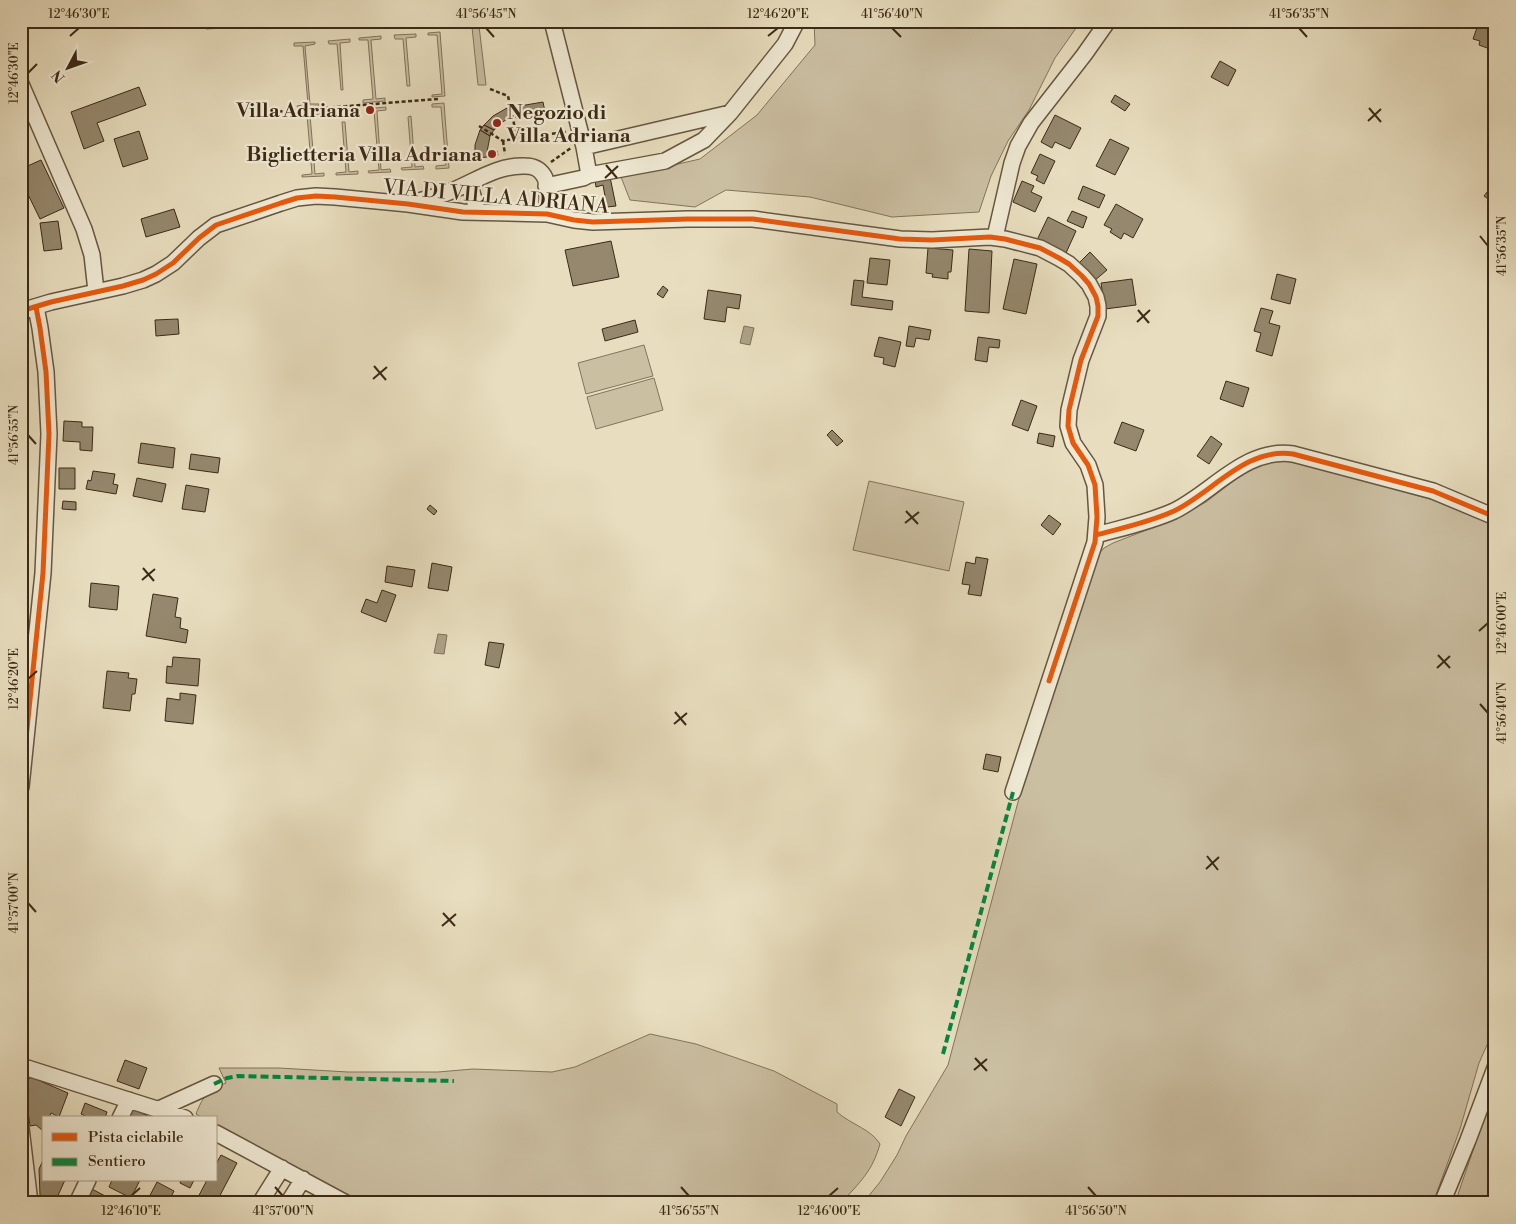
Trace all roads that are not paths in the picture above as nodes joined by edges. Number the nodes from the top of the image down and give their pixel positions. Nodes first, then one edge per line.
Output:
1 (552, 21) edge
2 (797, 21) edge
3 (1108, 21) edge
4 (21, 84) edge
5 (730, 113) junction
6 (579, 146) junction
7 (589, 174) junction
8 (469, 183) junction
9 (546, 186) junction
10 (408, 204) junction
11 (478, 212) junction
12 (547, 214) junction
13 (995, 237) junction
14 (96, 291) junction
15 (36, 307) junction
16 (21, 311) edge
17 (1495, 517) edge
18 (1096, 535) junction
19 (25, 723) edge
20 (21, 787) edge
21 (1013, 792) dead end
22 (21, 1066) edge
23 (1495, 1068) edge
24 (214, 1084) dead end
25 (129, 1100) junction
26 (160, 1109) junction
27 (121, 1116) edge
28 (179, 1116) edge
29 (21, 1128) edge
30 (218, 1134) edge
31 (282, 1168) junction
32 (302, 1179) junction
33 (87, 1182) edge
34 (30, 1203) edge
35 (77, 1203) edge
36 (260, 1203) edge
37 (288, 1203) edge
38 (346, 1203) edge
39 (1442, 1203) edge

1 - 6 street
2 - 5 street
3 - 13 street
4 - 14 street
5 - 6 street
5 - 7 street
6 - 7 street
7 - 9 street
8 - 9 street, VIA DI VILLA ADRIANA
8 - 10 street, VIA DI VILLA ADRIANA
8 - 11 street
9 - 12 street, VIA DI VILLA ADRIANA
10 - 11 street, VIA DI VILLA ADRIANA
10 - 14 street, VIA DI VILLA ADRIANA
11 - 12 street, VIA DI VILLA ADRIANA
12 - 13 street, VIA DI VILLA ADRIANA
13 - 18 street, VIA DI VILLA ADRIANA
14 - 15 street, VIA DI VILLA ADRIANA
15 - 16 street, VIA DI VILLA ADRIANA
15 - 19 street
17 - 18 street
18 - 21 street, VIA DI VILLA ADRIANA
19 - 20 street
22 - 25 street
23 - 39 street
24 - 26 street
25 - 26 street
25 - 27 street
26 - 28 street
29 - 34 street
30 - 31 street
31 - 32 street
31 - 36 street
32 - 37 street
32 - 38 street
33 - 35 street

